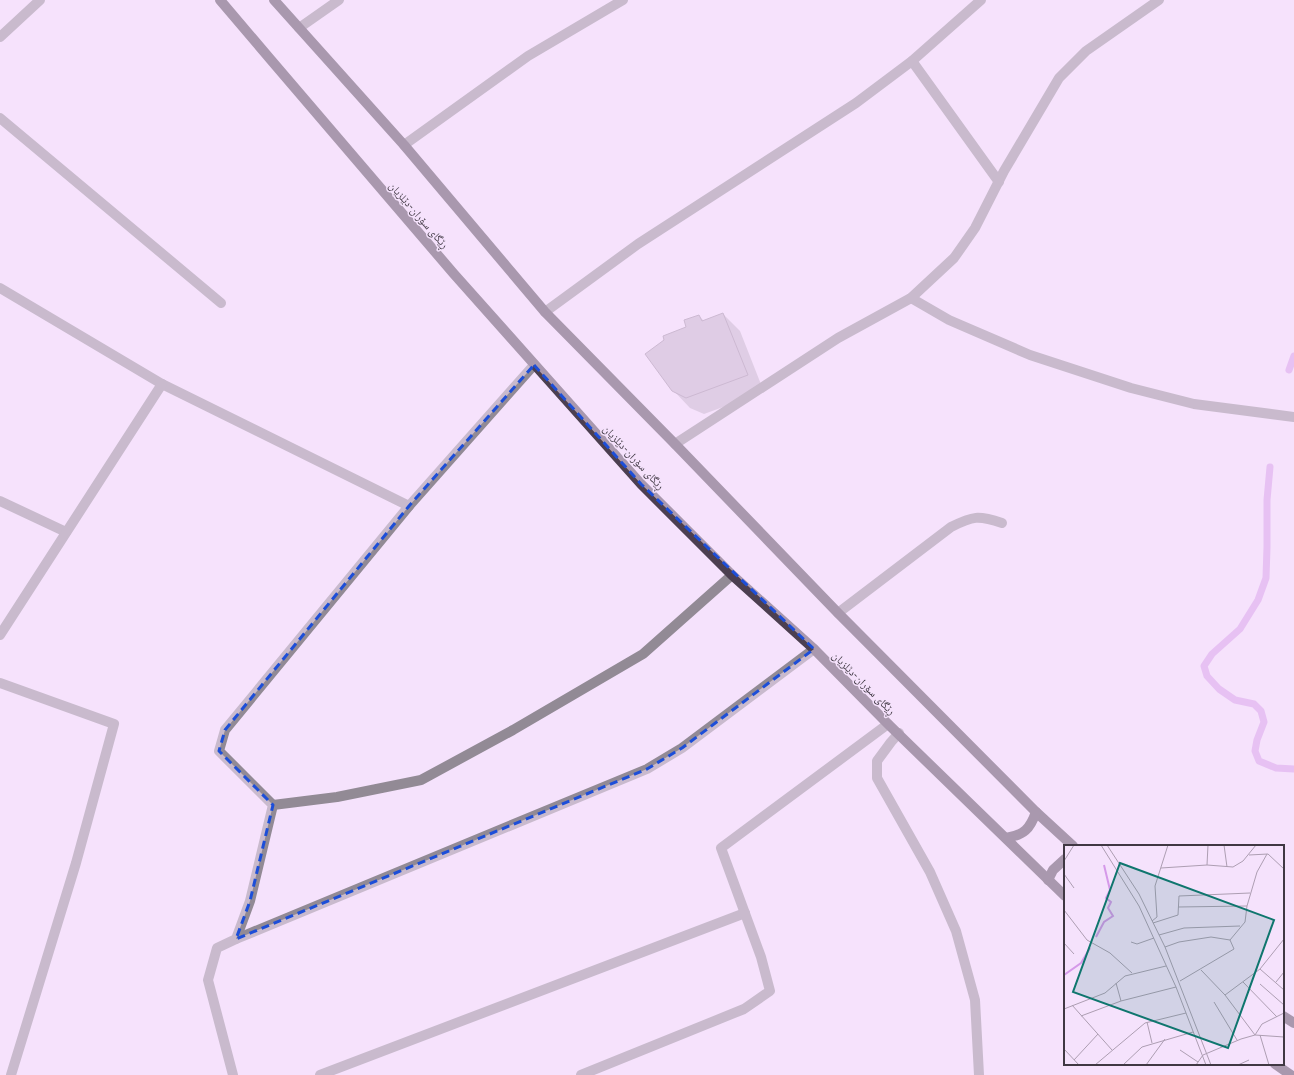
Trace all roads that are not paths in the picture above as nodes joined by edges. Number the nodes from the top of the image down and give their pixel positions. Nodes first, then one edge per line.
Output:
1 (40, 0) edge
2 (220, 0) edge
3 (274, 0) edge
4 (339, 0) edge
5 (623, 0) edge
6 (981, 0) edge
7 (1159, 0) edge
8 (299, 28) junction
9 (0, 37) edge
10 (912, 61) junction
11 (0, 118) edge
12 (404, 145) junction
13 (999, 182) junction
14 (0, 288) edge
15 (911, 298) junction
16 (221, 303) dead end
17 (545, 312) junction
18 (534, 364) junction
19 (162, 384) junction
20 (1294, 417) edge
21 (675, 444) junction
22 (0, 502) edge
23 (409, 506) junction
24 (1002, 523) dead end
25 (66, 532) junction
26 (732, 575) junction
27 (838, 613) junction
28 (0, 635) edge
29 (814, 649) junction
30 (0, 683) edge
31 (888, 724) junction
32 (899, 733) junction
33 (273, 805) junction
34 (1036, 812) junction
35 (1006, 838) junction
36 (1072, 845) edge
37 (1064, 860) edge
38 (1048, 880) junction
39 (1064, 895) edge
40 (745, 914) junction
41 (236, 939) junction
42 (1284, 1017) edge
43 (1294, 1024) edge
44 (1277, 1065) edge
45 (11, 1075) edge
46 (233, 1075) edge
47 (320, 1075) edge
48 (581, 1075) edge
49 (979, 1075) edge
50 (1292, 1075) edge

1 - 9 street
2 - 18 main road, ڕێگای سۆران-دێلزیان
3 - 8 main road
4 - 8 street
5 - 12 street
6 - 10 street
7 - 13 street
8 - 12 main road
10 - 13 street
10 - 17 street
11 - 16 street
12 - 17 main road
13 - 15 street
14 - 19 street
15 - 20 street
15 - 21 street
17 - 21 main road
18 - 23 street
18 - 26 main road, ڕێگای سۆران-دێلزیان
19 - 23 street
19 - 25 street
21 - 27 main road
22 - 25 street
23 - 33 street
24 - 27 street
25 - 28 street
26 - 29 main road, ڕێگای سۆران-دێلزیان
26 - 33 street
27 - 34 main road
29 - 31 main road, ڕێگای سۆران-دێلزیان
29 - 41 street
30 - 45 street
31 - 32 main road, ڕێگای سۆران-دێلزیان
31 - 40 street
32 - 35 main road, ڕێگای سۆران-دێلزیان
32 - 49 street
33 - 41 street
34 - 35 main road
34 - 36 main road
35 - 38 main road, ڕێگای سۆران-دێلزیان
37 - 38 main road
38 - 39 main road, ڕێگای سۆران-دێلزیان
40 - 47 street
40 - 48 street
41 - 46 street
42 - 43 main road
44 - 50 main road

